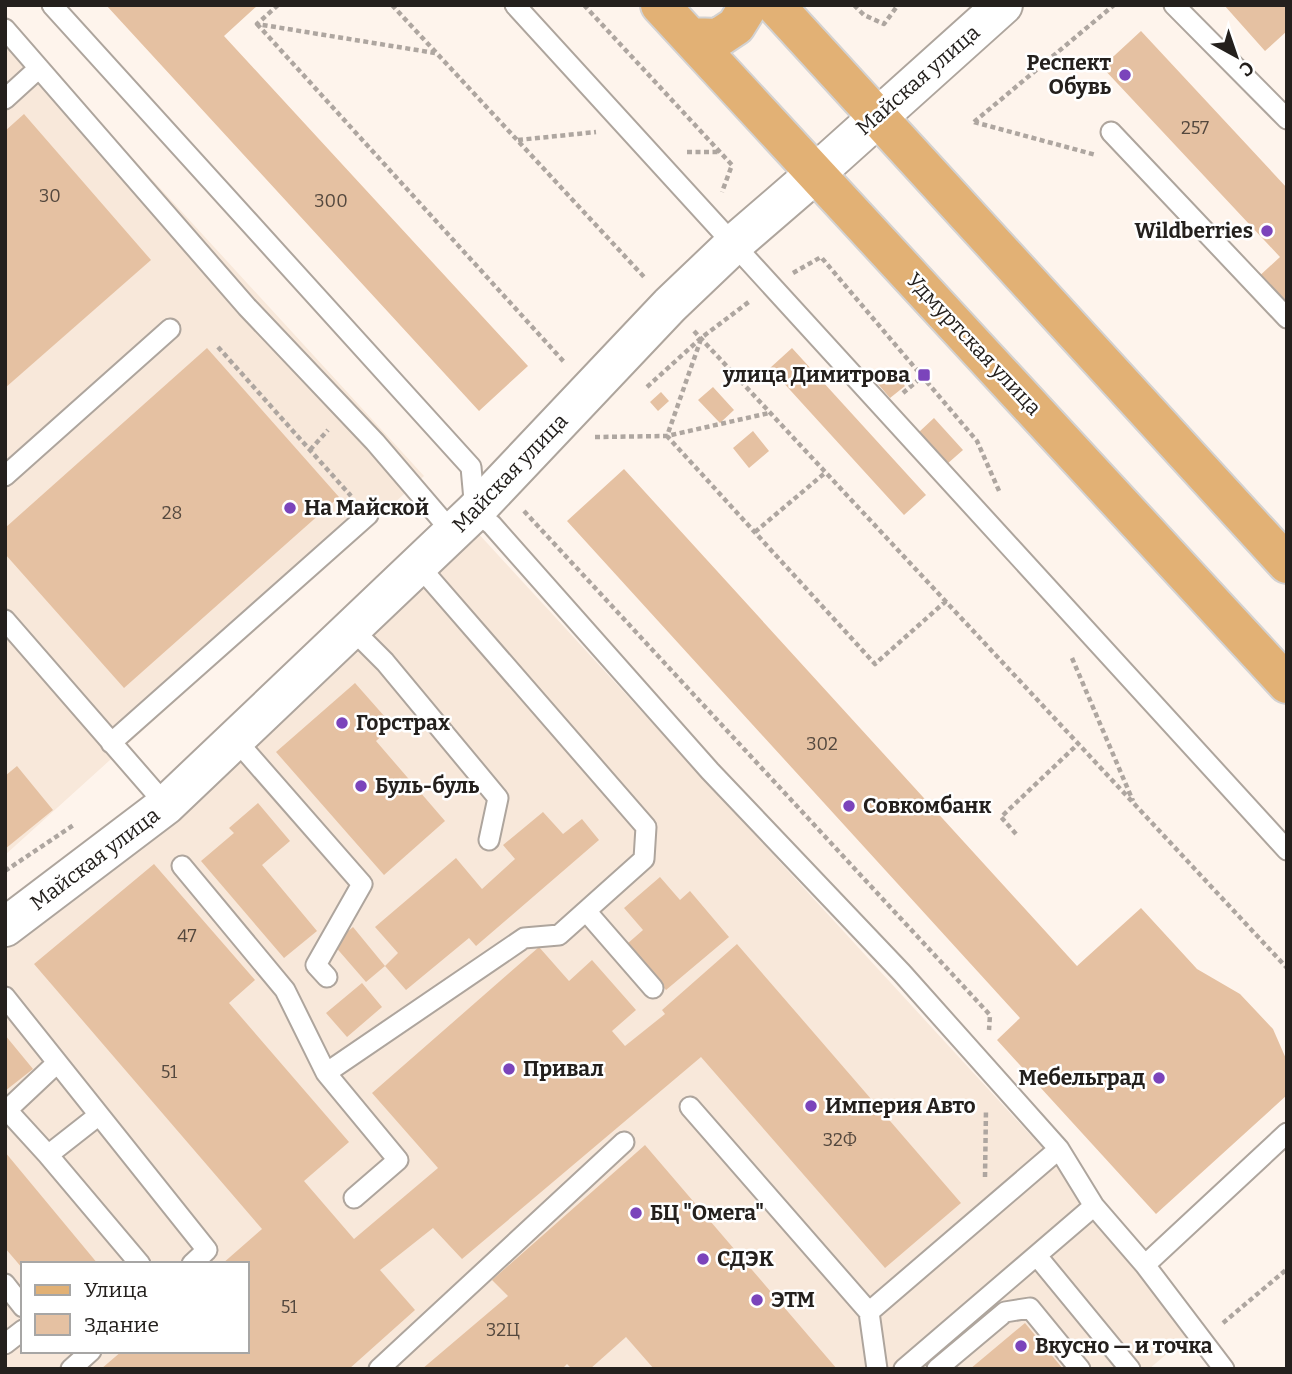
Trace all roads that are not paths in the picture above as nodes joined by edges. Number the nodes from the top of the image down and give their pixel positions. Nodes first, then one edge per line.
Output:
1 (52, 5) edge
2 (515, 5) edge
3 (660, 5) edge
4 (749, 5) edge
5 (775, 5) edge
6 (1003, 5) edge
7 (1174, 5) edge
8 (5, 29) edge
9 (690, 37) junction
10 (39, 68) junction
11 (5, 99) edge
12 (877, 116) junction
13 (1287, 119) edge
14 (1111, 132) dead end
15 (816, 173) junction
16 (735, 243) junction
17 (1287, 318) edge
18 (170, 329) dead end
19 (5, 476) edge
20 (368, 514) road end
21 (464, 522) junction
22 (1282, 549) edge
23 (419, 566) junction
24 (5, 620) edge
25 (352, 629) junction
26 (1287, 684) edge
27 (235, 739) junction
28 (111, 743) junction
29 (166, 804) junction
30 (489, 840) dead end
31 (1287, 850) edge
32 (182, 866) dead end
33 (586, 911) junction
34 (5, 927) edge
35 (327, 978) dead end
36 (653, 988) dead end
37 (5, 997) edge
38 (57, 1063) junction
39 (326, 1073) junction
40 (690, 1107) dead end
41 (6, 1109) edge
42 (99, 1115) junction
43 (1287, 1133) edge
44 (624, 1142) dead end
45 (1059, 1149) junction
46 (48, 1155) junction
47 (354, 1198) dead end
48 (1094, 1206) junction
49 (1037, 1256) junction
50 (138, 1262) edge
51 (194, 1262) edge
52 (1145, 1265) junction
53 (5, 1284) edge
54 (21, 1304) edge
55 (869, 1312) junction
56 (21, 1332) edge
57 (5, 1344) edge
58 (89, 1353) edge
59 (71, 1369) edge
60 (379, 1369) edge
61 (877, 1369) edge
62 (904, 1369) edge
63 (937, 1369) edge
64 (1080, 1369) edge
65 (1130, 1369) edge
66 (1224, 1369) edge

1 - 21 lane
2 - 16 lane
3 - 9 main road, Удмуртская улица
4 - 9 main road
5 - 12 main road
6 - 12 street, Майская улица
7 - 13 lane
8 - 10 lane
9 - 15 main road, Удмуртская улица
10 - 11 lane
10 - 21 lane
12 - 15 street, Майская улица
12 - 22 main road
14 - 17 lane
15 - 16 street, Майская улица
15 - 26 main road, Удмуртская улица
16 - 21 street, Майская улица
16 - 31 lane
18 - 19 lane
20 - 28 lane
21 - 23 street, Майская улица
21 - 45 lane
23 - 25 street, Майская улица
23 - 33 lane
24 - 28 lane
25 - 27 street, Майская улица
25 - 30 lane
27 - 29 street, Майская улица
27 - 35 lane
28 - 29 lane
29 - 34 street, Майская улица
32 - 39 lane
33 - 36 lane
33 - 39 lane
37 - 38 lane
38 - 41 lane
38 - 42 lane
39 - 47 lane
40 - 55 lane
41 - 46 lane
42 - 46 lane
42 - 51 lane
43 - 52 lane
44 - 60 lane
45 - 48 lane
45 - 55 lane
46 - 50 lane
48 - 49 lane
48 - 52 lane
49 - 62 lane
49 - 65 lane
52 - 66 lane
53 - 54 lane
55 - 61 lane
56 - 57 lane
58 - 59 lane
63 - 64 lane

